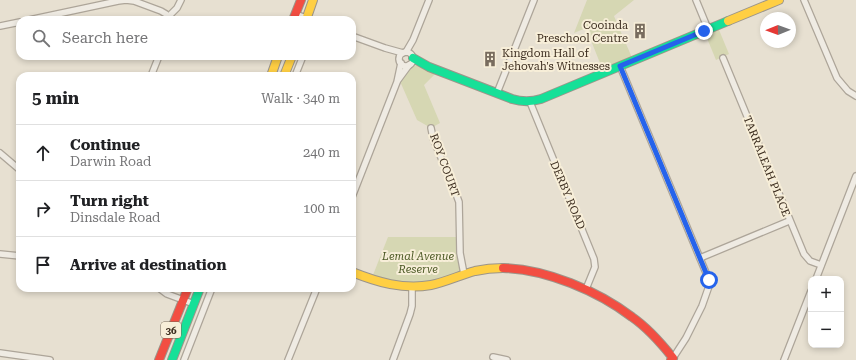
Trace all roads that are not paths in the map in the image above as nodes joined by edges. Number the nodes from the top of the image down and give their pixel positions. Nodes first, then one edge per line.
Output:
1 (181, 0) edge
2 (300, 0) edge
3 (429, 0) edge
4 (534, 0) edge
5 (696, 0) edge
6 (779, 0) edge
7 (804, 0) edge
8 (314, 1) edge
9 (48, 16) edge
10 (166, 16) edge
11 (170, 16) edge
12 (294, 16) edge
13 (309, 16) edge
14 (16, 23) edge
15 (0, 26) edge
16 (708, 29) junction
17 (356, 37) edge
18 (385, 48) junction
19 (409, 58) junction
20 (723, 58) dead end
21 (157, 60) edge
22 (277, 60) edge
23 (290, 60) edge
24 (301, 60) edge
25 (400, 61) junction
26 (620, 66) junction
27 (153, 72) edge
28 (272, 72) edge
29 (286, 72) edge
30 (297, 72) edge
31 (397, 82) junction
32 (497, 93) junction
33 (856, 96) edge
34 (530, 102) junction
35 (431, 128) dead end
36 (0, 153) edge
37 (16, 167) edge
38 (856, 176) edge
39 (356, 187) edge
40 (789, 221) junction
41 (0, 254) edge
42 (16, 256) edge
43 (700, 258) junction
44 (821, 265) junction
45 (356, 273) edge
46 (464, 274) junction
47 (817, 276) edge
48 (412, 287) junction
49 (586, 289) junction
50 (164, 292) edge
51 (186, 292) edge
52 (198, 292) edge
53 (210, 292) edge
54 (314, 292) edge
55 (808, 299) edge
56 (183, 300) junction
57 (194, 304) junction
58 (0, 353) edge
59 (15, 357) edge
60 (492, 357) dead end
61 (672, 359) edge
62 (50, 360) edge
63 (159, 360) edge
64 (172, 360) edge
65 (184, 360) edge
66 (288, 360) edge
67 (393, 360) edge
68 (507, 360) edge
69 (784, 360) edge

1 - 11 street
2 - 12 street
3 - 19 street
4 - 32 street
5 - 16 street
6 - 16 street
7 - 33 street
8 - 13 street
9 - 10 street
14 - 15 street
16 - 26 street
17 - 18 street
18 - 19 street
18 - 25 street
19 - 25 street
19 - 25 street
19 - 31 street
19 - 32 street
20 - 40 street, TARRALEAH PLACE
21 - 27 street
22 - 28 street
23 - 29 street
24 - 30 street
25 - 31 street
26 - 34 street
26 - 43 street
31 - 39 street
32 - 34 street
34 - 49 street, DERBY ROAD
35 - 46 street, ROY COURT
36 - 37 street
38 - 44 street
40 - 43 street
40 - 44 street, TARRALEAH PLACE
41 - 42 street
43 - 61 street
44 - 47 street
45 - 48 street
46 - 48 street
46 - 49 street
48 - 67 street
49 - 61 street
50 - 56 street
51 - 56 street, 36
52 - 57 street, 36
53 - 65 street
54 - 66 street
55 - 69 street
56 - 57 street
56 - 63 street, 36
57 - 64 street, 36
58 - 59 street
59 - 62 street
60 - 68 street

